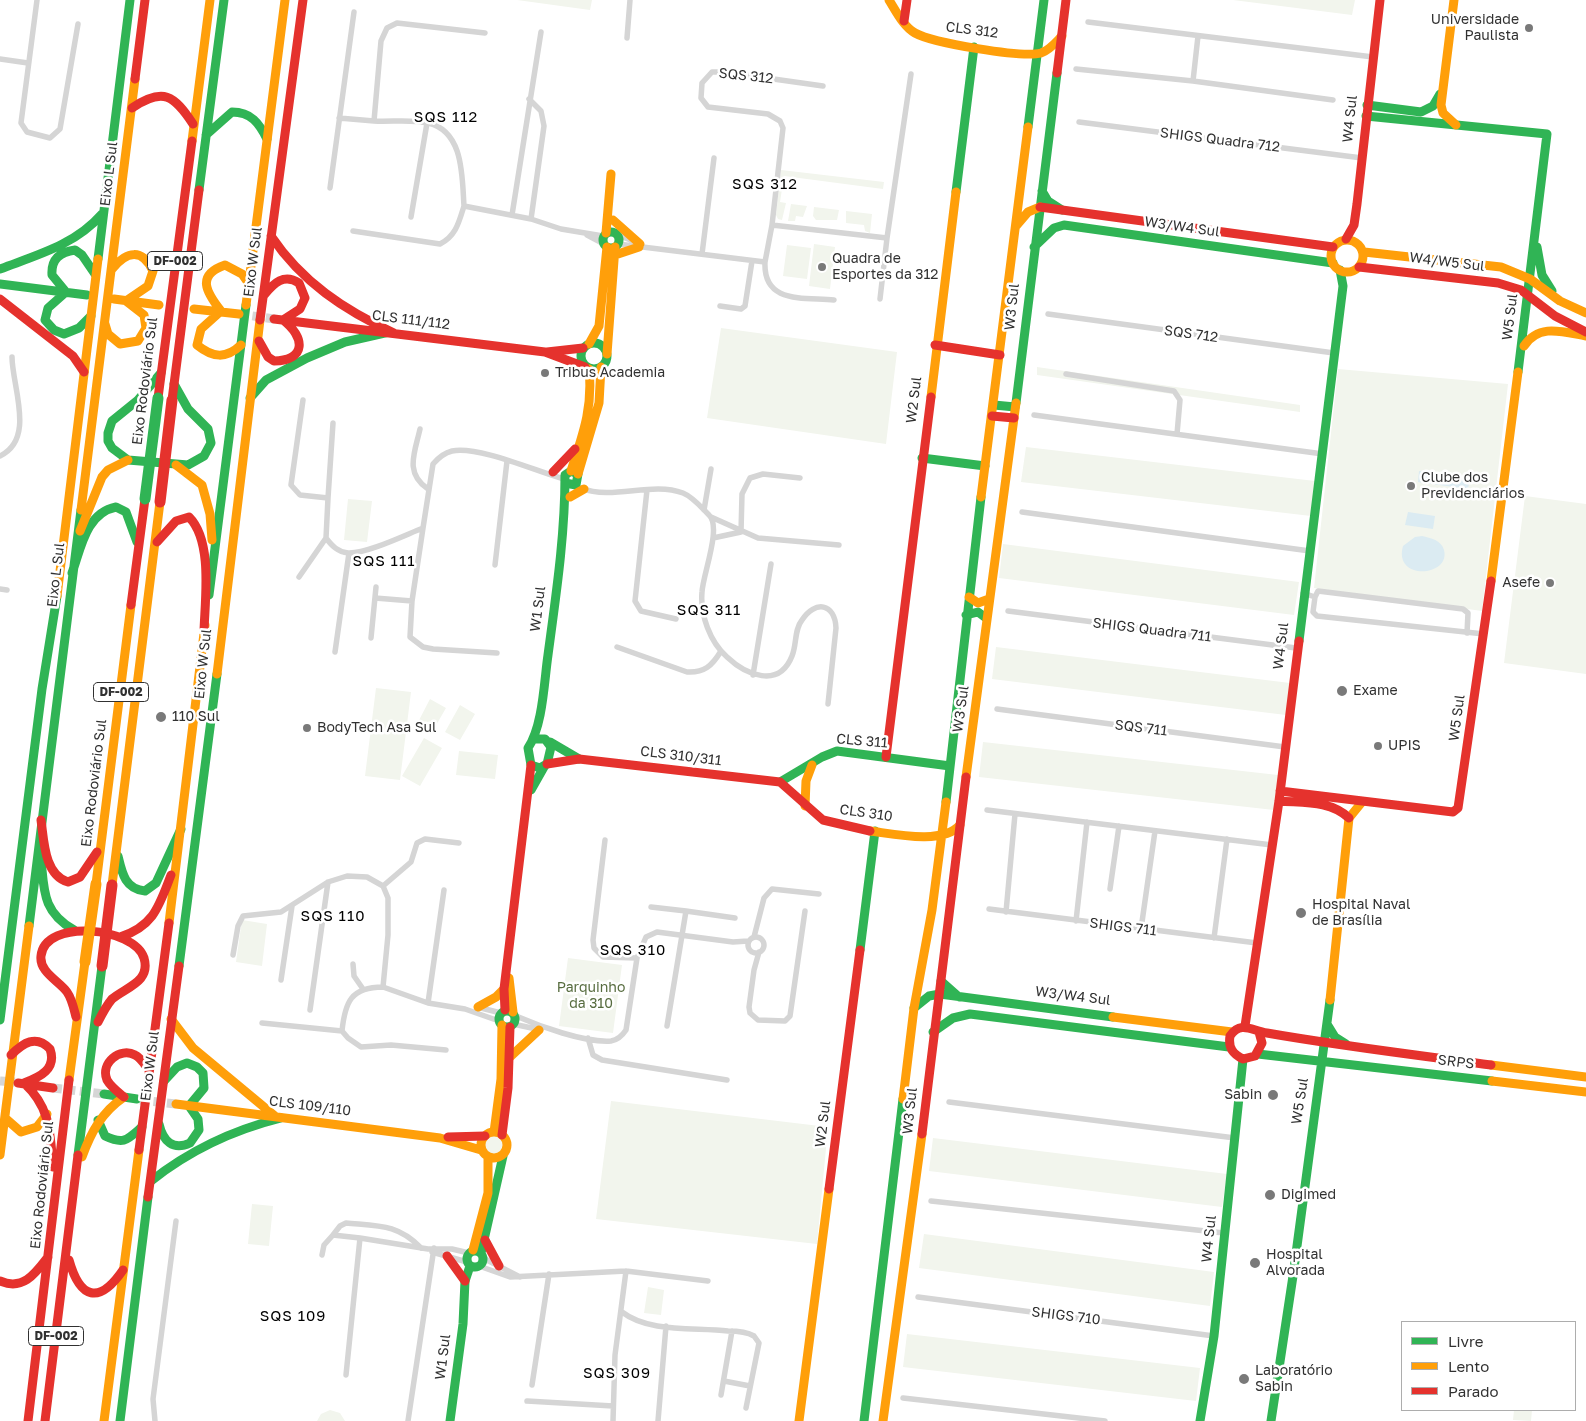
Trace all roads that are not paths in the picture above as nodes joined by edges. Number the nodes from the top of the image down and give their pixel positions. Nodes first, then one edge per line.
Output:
1 (37, 0) edge
2 (130, 0) edge
3 (145, 0) edge
4 (210, 0) edge
5 (224, 0) edge
6 (285, 0) edge
7 (304, 0) edge
8 (630, 0) edge
9 (635, 0) edge
10 (889, 0) edge
11 (907, 0) edge
12 (1044, 0) edge
13 (1066, 0) edge
14 (1380, 0) edge
15 (1454, 0) edge
16 (630, 11) junction
17 (354, 12) dead end
18 (904, 21) junction
19 (1088, 22) dead end
20 (78, 24) dead end
21 (541, 32) dead end
22 (485, 33) dead end
23 (1062, 36) junction
24 (1198, 36) junction
25 (627, 38) dead end
26 (974, 46) junction
27 (1037, 53) junction
28 (1373, 57) junction
29 (0, 59) edge
30 (28, 63) junction
31 (1076, 69) dead end
32 (911, 74) dead end
33 (1193, 81) junction
34 (823, 86) dead end
35 (1441, 91) junction
36 (529, 98) junction
37 (1333, 100) dead end
38 (132, 108) junction
39 (1366, 110) junction
40 (339, 118) junction
41 (374, 121) junction
42 (1079, 122) dead end
43 (427, 123) junction
44 (193, 124) junction
45 (1456, 125) junction
46 (206, 135) junction
47 (267, 139) junction
48 (714, 158) dead end
49 (1362, 158) junction
50 (611, 174) dead end
51 (330, 188) dead end
52 (1042, 191) junction
53 (464, 206) junction
54 (609, 206) junction
55 (1040, 207) junction
56 (1062, 210) junction
57 (103, 212) junction
58 (512, 215) junction
59 (411, 217) dead end
60 (531, 219) junction
61 (613, 220) junction
62 (1144, 220) junction
63 (772, 226) junction
64 (1016, 226) junction
65 (1206, 229) junction
66 (352, 232) dead end
67 (271, 236) junction
68 (1142, 237) junction
69 (887, 238) junction
70 (1268, 239) junction
71 (1346, 239) junction
72 (611, 241) junction
73 (1535, 242) junction
74 (642, 246) junction
75 (1203, 246) junction
76 (1034, 247) junction
77 (1333, 248) junction
78 (1364, 252) junction
79 (702, 254) junction
80 (1266, 254) junction
81 (752, 261) junction
82 (765, 262) junction
83 (1336, 267) junction
84 (1360, 267) junction
85 (1501, 267) junction
86 (0, 269) edge
87 (112, 269) junction
88 (95, 274) junction
89 (1530, 279) junction
90 (1498, 283) junction
91 (0, 284) edge
92 (250, 284) junction
93 (66, 292) junction
94 (1528, 294) junction
95 (87, 295) dead end
96 (264, 295) junction
97 (0, 299) edge
98 (114, 299) dead end
99 (880, 299) dead end
100 (834, 300) dead end
101 (126, 301) junction
102 (1560, 301) junction
103 (159, 305) dead end
104 (720, 306) dead end
105 (194, 309) dead end
106 (221, 312) junction
107 (1586, 313) edge
108 (239, 314) tunnel mouth
109 (1048, 314) dead end
110 (91, 316) junction
111 (279, 319) junction
112 (105, 323) junction
113 (1586, 332) edge
114 (392, 333) junction
115 (1586, 336) edge
116 (258, 338) junction
117 (241, 344) junction
118 (935, 345) junction
119 (586, 346) junction
120 (545, 352) junction
121 (1521, 353) junction
122 (607, 354) junction
123 (1334, 354) junction
124 (1000, 355) junction
125 (12, 357) dead end
126 (601, 367) junction
127 (587, 368) junction
128 (161, 373) junction
129 (84, 374) junction
130 (1066, 374) dead end
131 (173, 383) junction
132 (250, 398) junction
133 (303, 400) dead end
134 (993, 410) junction
135 (1014, 413) junction
136 (1034, 414) dead end
137 (333, 423) dead end
138 (420, 428) dead end
139 (1177, 434) junction
140 (577, 448) junction
141 (1323, 454) junction
142 (0, 456) edge
143 (922, 458) junction
144 (128, 460) junction
145 (507, 461) junction
146 (176, 465) junction
147 (985, 466) junction
148 (711, 468) dead end
149 (553, 472) junction
150 (540, 473) junction
151 (800, 478) dead end
152 (573, 484) junction
153 (428, 489) junction
154 (647, 490) junction
155 (328, 498) junction
156 (704, 510) junction
157 (1022, 512) dead end
158 (711, 517) junction
159 (423, 528) junction
160 (741, 532) junction
161 (326, 538) junction
162 (713, 538) junction
163 (156, 543) junction
164 (838, 545) dead end
165 (74, 548) junction
166 (139, 551) junction
167 (1310, 551) junction
168 (349, 553) junction
169 (214, 560) junction
170 (771, 564) dead end
171 (494, 565) dead end
172 (72, 573) junction
173 (299, 577) dead end
174 (376, 587) dead end
175 (0, 589) edge
176 (7, 590) dead end
177 (1303, 593) junction
178 (969, 597) junction
179 (1315, 597) junction
180 (375, 598) junction
181 (989, 599) junction
182 (412, 601) junction
183 (1008, 611) dead end
184 (966, 615) junction
185 (986, 618) junction
186 (676, 619) dead end
187 (204, 631) junction
188 (1467, 632) junction
189 (1484, 634) junction
190 (371, 638) dead end
191 (617, 647) dead end
192 (1296, 648) junction
193 (720, 651) junction
194 (335, 652) dead end
195 (497, 653) dead end
196 (753, 675) junction
197 (828, 704) dead end
198 (997, 709) dead end
199 (543, 740) junction
200 (1285, 746) junction
201 (886, 758) junction
202 (578, 759) junction
203 (814, 761) junction
204 (531, 765) junction
205 (546, 765) junction
206 (950, 766) junction
207 (780, 782) junction
208 (529, 795) junction
209 (1280, 796) junction
210 (1362, 802) junction
211 (805, 806) junction
212 (987, 810) dead end
213 (1015, 814) junction
214 (1349, 818) junction
215 (41, 820) junction
216 (1087, 822) junction
217 (960, 825) junction
218 (1119, 826) junction
219 (181, 829) junction
220 (876, 831) junction
221 (1154, 831) junction
222 (940, 835) junction
223 (1226, 839) junction
224 (605, 840) dead end
225 (102, 841) junction
226 (38, 843) junction
227 (459, 843) dead end
228 (1272, 845) junction
229 (116, 849) junction
230 (176, 861) junction
231 (328, 882) junction
232 (383, 886) junction
233 (1110, 889) dead end
234 (444, 890) dead end
235 (819, 894) dead end
236 (292, 906) junction
237 (652, 907) dead end
238 (804, 910) dead end
239 (989, 910) dead end
240 (686, 911) junction
241 (1006, 912) junction
242 (735, 918) dead end
243 (760, 920) junction
244 (1076, 920) junction
245 (1141, 929) junction
246 (74, 930) junction
247 (682, 935) junction
248 (120, 937) junction
249 (754, 937) junction
250 (1214, 938) junction
251 (762, 939) junction
252 (748, 941) junction
253 (733, 942) junction
254 (1257, 943) junction
255 (750, 951) junction
256 (759, 952) junction
257 (233, 956) dead end
258 (637, 958) junction
259 (352, 964) dead end
260 (508, 970) junction
261 (754, 970) junction
262 (281, 980) dead end
263 (941, 981) junction
264 (383, 987) junction
265 (363, 989) junction
266 (504, 990) junction
267 (2, 991) edge
268 (940, 994) junction
269 (959, 997) junction
270 (428, 1003) junction
271 (478, 1007) junction
272 (914, 1008) junction
273 (1045, 1008) junction
274 (465, 1009) junction
275 (310, 1010) dead end
276 (1108, 1016) junction
277 (171, 1019) junction
278 (507, 1019) junction
279 (0, 1020) edge
280 (78, 1022) junction
281 (262, 1023) dead end
282 (1042, 1023) junction
283 (1166, 1023) junction
284 (1327, 1024) junction
285 (667, 1026) dead end
286 (1245, 1026) junction
287 (542, 1029) junction
288 (342, 1031) junction
289 (1105, 1031) junction
290 (933, 1032) junction
291 (1232, 1032) junction
292 (1259, 1032) junction
293 (94, 1033) junction
294 (588, 1038) junction
295 (1164, 1039) junction
296 (1325, 1043) junction
297 (1349, 1046) junction
298 (1229, 1047) junction
299 (446, 1050) dead end
300 (1258, 1054) junction
301 (11, 1055) junction
302 (510, 1057) junction
303 (1243, 1060) junction
304 (1322, 1062) junction
305 (149, 1070) junction
306 (1586, 1077) edge
307 (727, 1080) dead end
308 (164, 1082) junction
309 (21, 1083) junction
310 (53, 1088) tunnel mouth
311 (1586, 1092) edge
312 (104, 1094) tunnel mouth
313 (124, 1097) junction
314 (137, 1099) tunnel mouth
315 (949, 1102) dead end
316 (176, 1104) tunnel mouth
317 (189, 1106) junction
318 (47, 1114) junction
319 (278, 1117) junction
320 (5, 1118) junction
321 (98, 1120) junction
322 (158, 1121) junction
323 (142, 1127) junction
324 (494, 1134) junction
325 (440, 1138) junction
326 (1235, 1138) junction
327 (485, 1154) junction
328 (0, 1155) edge
329 (503, 1156) junction
330 (151, 1181) junction
331 (73, 1182) junction
332 (55, 1186) junction
333 (931, 1201) dead end
334 (176, 1222) dead end
335 (1224, 1233) junction
336 (333, 1235) junction
337 (360, 1238) junction
338 (485, 1240) junction
339 (421, 1248) junction
340 (432, 1250) junction
341 (67, 1251) junction
342 (49, 1255) junction
343 (322, 1255) dead end
344 (447, 1256) junction
345 (475, 1259) junction
346 (499, 1266) junction
347 (123, 1270) junction
348 (626, 1271) junction
349 (549, 1274) junction
350 (520, 1277) junction
351 (0, 1281) edge
352 (708, 1281) dead end
353 (466, 1282) junction
354 (918, 1297) dead end
355 (465, 1298) junction
356 (622, 1312) junction
357 (666, 1326) junction
358 (732, 1331) junction
359 (1214, 1336) junction
360 (346, 1375) dead end
361 (724, 1381) junction
362 (532, 1385) dead end
363 (750, 1386) junction
364 (721, 1394) dead end
365 (904, 1398) dead end
366 (526, 1401) dead end
367 (613, 1406) junction
368 (746, 1408) dead end
369 (28, 1421) edge
370 (45, 1421) edge
371 (104, 1421) edge
372 (120, 1421) edge
373 (155, 1421) edge
374 (408, 1421) edge
375 (450, 1421) edge
376 (613, 1421) edge
377 (658, 1421) edge
378 (799, 1421) edge
379 (864, 1421) edge
380 (883, 1421) edge
381 (1105, 1421) edge
382 (1200, 1421) edge
383 (1271, 1421) edge

1 - 30 street
2 - 57 main road, Eixo L Sul
3 - 38 main road, Eixo L Sul
4 - 44 main road, Eixo Rodoviário Sul / DF-002
5 - 46 main road, Eixo Rodoviário Sul / DF-002
6 - 47 main road, Eixo W Sul
7 - 67 main road, Eixo W Sul
8 - 16 street
9 - 16 street
10 - 18 main road, CLS 312
11 - 18 main road
12 - 27 main road, W3 Sul
13 - 23 main road, W3 Sul
14 - 28 main road, W4 Sul
15 - 35 main road
16 - 25 street
17 - 40 street
18 - 26 main road, CLS 312
19 - 24 street
20 - 30 street
21 - 36 street
22 - 41 street
23 - 27 main road
23 - 52 main road, W3 Sul
24 - 28 street
24 - 33 street
26 - 27 main road, CLS 312
26 - 118 main road, W2 Sul
27 - 64 main road, W3 Sul
28 - 39 main road, W4 Sul
29 - 30 street
31 - 33 street
32 - 69 street
33 - 37 street
34 - 63 street, SQS 312
35 - 39 main road
35 - 45 main road
36 - 58 street
36 - 60 street
38 - 44 main road
38 - 87 main road, Eixo L Sul
39 - 45 main road
39 - 49 main road, W4 Sul
40 - 41 street
40 - 51 street
41 - 43 street
42 - 49 street, SHIGS Quadra 712
43 - 53 street
43 - 59 street
44 - 128 main road, Eixo Rodoviário Sul / DF-002
45 - 73 main road, W5 Sul
46 - 47 main road
46 - 131 main road, Eixo Rodoviário Sul / DF-002
47 - 92 main road, Eixo W Sul
48 - 79 street
49 - 71 main road, W4 Sul
50 - 54 main road
52 - 55 main road, W3 Sul
52 - 56 main road
53 - 58 street
53 - 66 street
54 - 61 main road
54 - 72 main road
55 - 56 main road, W3/W4 Sul
55 - 64 main road
55 - 76 main road, W3 Sul
56 - 62 main road, W3/W4 Sul
57 - 86 main road
57 - 88 main road, Eixo L Sul
58 - 60 street
60 - 72 street
61 - 72 main road
61 - 74 main road
62 - 65 main road, W3/W4 Sul
62 - 68 main road
63 - 69 street
63 - 82 street, SQS 312
64 - 124 main road, W3 Sul
65 - 70 main road, W3/W4 Sul
65 - 75 main road
67 - 96 main road, Eixo W Sul
67 - 114 main road
68 - 75 main road, W3/W4 Sul
68 - 76 main road, W3/W4 Sul
69 - 99 street
70 - 77 main road, W3/W4 Sul
70 - 80 main road
71 - 77 main road
71 - 78 main road
72 - 74 main road
72 - 74 street
72 - 119 main road
72 - 122 main road
73 - 89 main road, W5 Sul
73 - 102 main road
74 - 79 street
75 - 80 main road, W3/W4 Sul
76 - 135 main road, W3 Sul
77 - 83 main road
78 - 84 main road
78 - 85 main road, W4/W5 Sul
79 - 81 street
80 - 83 main road, W3/W4 Sul
81 - 82 street
81 - 104 street
82 - 100 street, SQS 312
83 - 84 main road
83 - 123 main road, W4 Sul
84 - 90 main road, W4/W5 Sul
85 - 89 main road, W4/W5 Sul
85 - 90 main road
87 - 101 main road
87 - 112 main road, Eixo L Sul
88 - 93 main road
88 - 110 main road, Eixo L Sul
89 - 94 main road, W5 Sul
89 - 102 main road
90 - 94 main road, W4/W5 Sul
91 - 93 main road
92 - 106 main road
92 - 117 main road, Eixo W Sul
93 - 95 main road
93 - 110 main road
94 - 113 main road
94 - 121 main road, W5 Sul
96 - 111 main road
96 - 116 main road, Eixo W Sul
97 - 129 main road
98 - 101 main road
101 - 103 main road
101 - 112 main road
102 - 107 main road
105 - 106 main road
106 - 108 main road
106 - 117 main road
109 - 123 street, SQS 712
110 - 129 main road, Eixo L Sul
111 - 114 main road, CLS 111/112
111 - 116 main road
112 - 165 main road, Eixo L Sul
114 - 120 main road, CLS 111/112
114 - 132 main road
115 - 121 main road
116 - 132 main road, Eixo W Sul
117 - 169 main road, Eixo W Sul
118 - 124 main road
118 - 143 main road, W2 Sul
119 - 120 main road, CLS 111/112
119 - 122 main road
119 - 127 main road
120 - 127 main road, CLS 111/112
121 - 189 main road, W5 Sul
122 - 126 main road
123 - 141 main road, W4 Sul
124 - 134 main road, W3 Sul
125 - 142 street
126 - 127 main road
126 - 152 main road, W1 Sul
127 - 140 main road, W1 Sul
128 - 144 main road
128 - 166 main road, Eixo Rodoviário Sul / DF-002, bridge
129 - 267 main road, Eixo L Sul
130 - 139 street
131 - 146 main road
131 - 163 main road, Eixo Rodoviário Sul / DF-002, bridge
132 - 277 main road, Eixo W Sul
133 - 155 street
134 - 135 main road
134 - 147 main road, W3 Sul
135 - 181 main road, W3 Sul
136 - 139 street
137 - 155 street
138 - 153 street
139 - 141 street
140 - 149 main road
140 - 152 main road, W1 Sul
141 - 167 main road, W4 Sul
143 - 147 main road
143 - 201 main road, W2 Sul
144 - 146 main road
144 - 165 main road
145 - 150 street
145 - 153 street
145 - 171 street
146 - 169 main road
147 - 178 main road, W3 Sul
148 - 156 street
149 - 150 street
149 - 152 street
150 - 152 street
151 - 160 street
152 - 154 street
152 - 199 main road, W1 Sul
153 - 159 street
154 - 156 street
154 - 186 street
155 - 161 street
156 - 158 street
157 - 167 street
158 - 160 street
158 - 162 street
159 - 168 street
159 - 182 street
160 - 162 street
160 - 164 street
161 - 168 street
161 - 173 street
162 - 193 street
163 - 187 main road
163 - 229 main road, Eixo Rodoviário Sul / DF-002
165 - 172 main road, Eixo L Sul
166 - 172 main road
166 - 225 main road, Eixo Rodoviário Sul / DF-002
167 - 177 main road, W4 Sul
168 - 194 street
169 - 187 main road, Eixo W Sul
170 - 196 street
172 - 215 main road, Eixo L Sul
174 - 180 street
175 - 176 street
177 - 179 street
177 - 192 main road, W4 Sul
178 - 181 main road
178 - 184 main road, W3 Sul
179 - 188 street
179 - 188 street
180 - 182 street
180 - 190 street
181 - 185 main road, W3 Sul
182 - 195 street
183 - 192 street, SHIGS Quadra 711
184 - 185 main road
184 - 206 main road, W3 Sul
185 - 217 main road, W3 Sul
187 - 219 main road, Eixo W Sul
188 - 189 street
189 - 210 main road, W5 Sul
191 - 193 street
192 - 200 main road, W4 Sul
193 - 196 street
196 - 197 street
198 - 200 street, SQS 711
199 - 202 main road, CLS 310/311
199 - 204 main road
199 - 205 main road
200 - 209 main road, W4 Sul
201 - 203 main road, CLS 311
201 - 206 main road, CLS 311
202 - 205 main road, CLS 310/311
202 - 207 main road, CLS 310/311
203 - 207 main road, CLS 311
203 - 211 main road
204 - 205 main road
204 - 208 main road
205 - 208 main road
206 - 222 main road, W3 Sul
207 - 211 main road, CLS 310
208 - 260 main road
209 - 210 main road
209 - 214 main road
209 - 228 main road, W4 Sul
210 - 214 main road
211 - 220 main road, CLS 310
212 - 213 street
213 - 216 street
213 - 241 street
214 - 284 main road, W5 Sul
215 - 225 main road
215 - 226 main road, Eixo L Sul
216 - 218 street
216 - 244 street
217 - 222 main road
217 - 263 main road, W3 Sul
218 - 221 street
218 - 233 street
219 - 229 main road
219 - 230 main road, Eixo W Sul
220 - 222 main road, CLS 310
220 - 378 main road, W2 Sul
221 - 223 street
221 - 245 street
222 - 272 main road, W3 Sul
223 - 228 street
223 - 250 street
224 - 258 street
225 - 280 main road, Eixo Rodoviário Sul / DF-002, bridge
226 - 246 main road
226 - 301 main road, Eixo L Sul
227 - 232 street
228 - 254 main road, W4 Sul
229 - 293 main road, Eixo Rodoviário Sul / DF-002, bridge
230 - 248 main road
230 - 305 main road, Eixo W Sul
231 - 232 street
231 - 236 street
231 - 275 street
232 - 264 street
234 - 270 street
235 - 243 street
236 - 257 street
236 - 262 street
237 - 240 street
238 - 261 street
239 - 241 street, SHIGS 711
240 - 242 street
240 - 247 street
241 - 244 street, SHIGS 711
243 - 249 street
243 - 251 street
244 - 245 street, SHIGS 711
245 - 250 street, SHIGS 711
246 - 248 main road
246 - 280 main road
247 - 253 street
247 - 258 street
247 - 285 street
248 - 293 main road
249 - 251 street
249 - 252 street
250 - 254 street, SHIGS 711
251 - 256 street
252 - 253 street
252 - 255 street
253 - 255 street
254 - 286 main road, W4 Sul
255 - 256 street
255 - 261 street
256 - 261 street
258 - 294 street
259 - 265 street
260 - 266 main road
260 - 278 main road
263 - 268 main road, W3 Sul
263 - 269 main road
264 - 265 street
264 - 270 street
265 - 288 street
266 - 271 main road
266 - 278 main road
267 - 279 main road, Eixo L Sul
268 - 269 main road, W3/W4 Sul
268 - 272 main road
268 - 290 main road, W3 Sul
269 - 273 main road, W3/W4 Sul
270 - 274 street
271 - 274 street
271 - 278 street
272 - 379 main road, W3 Sul
273 - 276 main road, W3/W4 Sul
273 - 282 main road
274 - 278 street
276 - 283 main road, W3/W4 Sul
276 - 289 main road
277 - 308 main road, Eixo W Sul
277 - 319 main road
278 - 287 street
278 - 302 main road
278 - 324 main road
280 - 332 main road, Eixo Rodoviário Sul / DF-002
281 - 288 street
282 - 289 main road
282 - 290 main road
283 - 291 main road, W3/W4 Sul
283 - 295 main road
284 - 296 main road, W5 Sul
284 - 297 main road
286 - 291 main road
286 - 292 main road
287 - 294 street
287 - 302 main road
288 - 299 street
289 - 295 main road
290 - 380 main road, W3 Sul
291 - 298 main road
292 - 296 main road
292 - 300 main road
293 - 331 main road, Eixo Rodoviário Sul / DF-002
294 - 307 street
295 - 298 main road
296 - 297 main road, SRPS
296 - 304 main road, W5 Sul
297 - 306 main road, SRPS
298 - 303 main road
300 - 303 main road
300 - 304 main road
301 - 309 main road
301 - 320 main road, Eixo L Sul
302 - 324 main road
303 - 326 main road, W4 Sul
304 - 311 main road, SRPS
304 - 383 main road, W5 Sul
305 - 313 main road
305 - 323 main road, Eixo W Sul
308 - 317 main road
308 - 322 main road, Eixo W Sul
309 - 310 main road
309 - 318 main road
312 - 313 main road
313 - 314 main road
313 - 321 main road
315 - 326 street
316 - 317 main road, CLS 109/110
317 - 319 main road, CLS 109/110
317 - 322 main road
318 - 320 main road
318 - 332 main road
319 - 325 main road, CLS 109/110
319 - 330 main road
320 - 328 main road, Eixo L Sul
321 - 323 main road
321 - 331 main road
322 - 330 main road, Eixo W Sul
323 - 347 main road, Eixo W Sul
324 - 325 main road, CLS 109/110
324 - 327 main road
324 - 329 main road
325 - 327 main road, CLS 109/110
326 - 335 main road, W4 Sul
327 - 329 main road
327 - 345 main road, W1 Sul
329 - 338 main road, W1 Sul
330 - 372 main road, Eixo W Sul
331 - 341 main road, Eixo Rodoviário Sul / DF-002
332 - 342 main road, Eixo Rodoviário Sul / DF-002
333 - 335 street
334 - 373 street
335 - 359 main road, W4 Sul
336 - 337 street
336 - 339 street
336 - 343 street
337 - 339 street
337 - 360 street
338 - 345 main road, W1 Sul
338 - 346 main road
339 - 340 street
340 - 344 street
340 - 345 street
340 - 374 street
341 - 347 main road
341 - 370 main road, Eixo Rodoviário Sul / DF-002
342 - 351 main road
342 - 369 main road, Eixo Rodoviário Sul / DF-002
344 - 345 street
344 - 353 main road
345 - 346 street
345 - 350 street
345 - 353 main road, W1 Sul
345 - 355 main road, W1 Sul
346 - 350 street
347 - 371 main road, Eixo W Sul
348 - 349 street
348 - 352 street
348 - 356 street
349 - 350 street
349 - 362 street
353 - 355 main road, W1 Sul
354 - 359 street, SHIGS 710
355 - 375 main road, W1 Sul
356 - 357 street
356 - 367 street
357 - 358 street
357 - 377 street
358 - 361 street
358 - 363 street
359 - 382 main road, W4 Sul
361 - 363 street
361 - 364 street
363 - 368 street
365 - 381 street
366 - 367 street
367 - 376 street

